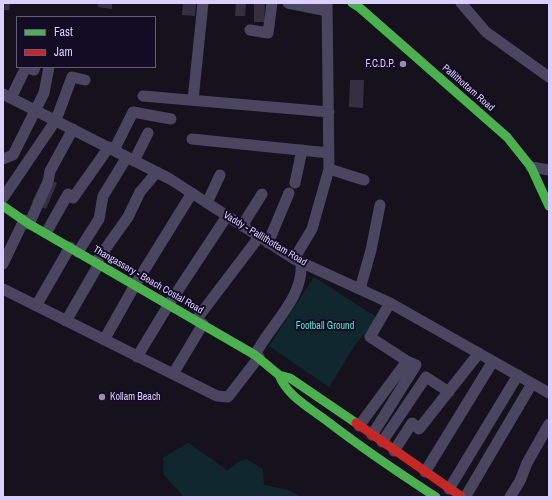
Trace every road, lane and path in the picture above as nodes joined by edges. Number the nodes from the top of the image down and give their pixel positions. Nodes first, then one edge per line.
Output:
1 (203, 3) edge
2 (272, 3) edge
3 (288, 3) edge
4 (352, 3) edge
5 (461, 3) edge
6 (327, 7) edge
7 (250, 30) dead end
8 (25, 68) edge
9 (49, 68) edge
10 (549, 77) edge
11 (85, 80) dead end
12 (7, 96) edge
13 (143, 96) dead end
14 (193, 100) junction
15 (34, 109) junction
16 (329, 112) junction
17 (171, 119) dead end
18 (56, 120) junction
19 (73, 129) junction
20 (148, 133) dead end
21 (192, 139) dead end
22 (111, 149) junction
23 (302, 150) junction
24 (329, 153) junction
25 (3, 159) edge
26 (131, 159) junction
27 (531, 167) junction
28 (329, 169) junction
29 (549, 170) edge
30 (157, 172) junction
31 (220, 175) dead end
32 (364, 180) dead end
33 (295, 183) dead end
34 (192, 193) junction
35 (289, 193) dead end
36 (262, 194) dead end
37 (3, 198) edge
38 (207, 203) junction
39 (380, 205) dead end
40 (3, 206) edge
41 (549, 206) edge
42 (227, 216) junction
43 (26, 222) junction
44 (242, 226) junction
45 (46, 233) junction
46 (264, 240) junction
47 (74, 249) junction
48 (297, 261) junction
49 (97, 263) junction
50 (3, 264) edge
51 (135, 285) junction
52 (3, 289) edge
53 (360, 289) junction
54 (390, 302) junction
55 (168, 304) junction
56 (36, 306) junction
57 (66, 321) junction
58 (200, 322) junction
59 (104, 340) junction
60 (479, 353) junction
61 (257, 356) junction
62 (137, 357) junction
63 (407, 361) junction
64 (490, 366) dead end
65 (173, 374) junction
66 (279, 375) junction
67 (518, 375) junction
68 (530, 387) dead end
69 (449, 392) junction
70 (549, 393) edge
71 (549, 424) edge
72 (359, 426) junction
73 (372, 435) junction
74 (382, 442) junction
75 (394, 451) junction
76 (425, 472) junction
77 (449, 489) junction
78 (465, 496) edge
79 (436, 497) edge
80 (510, 497) edge

1 - 14 street
2 - 7 street
3 - 6 street
4 - 27 street, Pallithottam Road
5 - 10 street
6 - 16 street
8 - 12 street
9 - 15 street
11 - 18 street
12 - 15 street, Vaddy - Pallithottam Road
13 - 14 street
14 - 16 street
15 - 18 street, Vaddy - Pallithottam Road
15 - 25 street
16 - 24 street
17 - 22 street
18 - 19 street, Vaddy - Pallithottam Road
18 - 37 street
19 - 22 street, Vaddy - Pallithottam Road
19 - 43 street
20 - 26 street
21 - 23 street
22 - 26 street, Vaddy - Pallithottam Road
22 - 45 street
23 - 24 street
23 - 33 street
24 - 28 street
26 - 30 street, Vaddy - Pallithottam Road
26 - 47 street
27 - 29 street
27 - 41 street, Pallithottam Road
28 - 32 street
28 - 48 street
30 - 34 street, Vaddy - Pallithottam Road
30 - 49 street
31 - 38 street
34 - 38 street, Vaddy - Pallithottam Road
34 - 51 street
35 - 46 street
36 - 44 street
38 - 42 street, Vaddy - Pallithottam Road
39 - 53 street
40 - 43 street, Thangassery - Beach Costal Road
42 - 44 street, Vaddy - Pallithottam Road
42 - 55 street
43 - 45 street, Thangassery - Beach Costal Road
43 - 50 street
44 - 46 street, Vaddy - Pallithottam Road
45 - 47 street, Thangassery - Beach Costal Road
46 - 48 street, Vaddy - Pallithottam Road
46 - 58 street
47 - 49 street, Thangassery - Beach Costal Road
47 - 56 street
48 - 53 street, Vaddy - Pallithottam Road
48 - 61 street
49 - 51 street, Thangassery - Beach Costal Road
49 - 57 street
51 - 55 street, Thangassery - Beach Costal Road
51 - 59 street
52 - 56 street
53 - 54 street, Vaddy - Pallithottam Road
54 - 60 street, Vaddy - Pallithottam Road
54 - 63 street
55 - 58 street, Thangassery - Beach Costal Road
55 - 62 street
56 - 57 street
57 - 59 street
58 - 61 street, Thangassery - Beach Costal Road
58 - 65 street
59 - 62 street
60 - 67 street, Vaddy - Pallithottam Road
60 - 69 street
61 - 65 street
61 - 66 street, Thangassery - Beach Costal Road
62 - 65 street
63 - 72 street
63 - 73 street
64 - 76 street
66 - 72 street, Thangassery - Beach Costal Road
66 - 79 street, Thangassery - Beach Costal Road
67 - 70 street, Vaddy - Pallithottam Road
67 - 77 street
68 - 78 street
69 - 74 street
69 - 75 street
71 - 80 street
72 - 73 street, Thangassery - Beach Costal Road
73 - 74 street, Thangassery - Beach Costal Road
74 - 75 street, Thangassery - Beach Costal Road
75 - 76 street, Thangassery - Beach Costal Road
76 - 77 street, Thangassery - Beach Costal Road
77 - 78 street, Thangassery - Beach Costal Road

